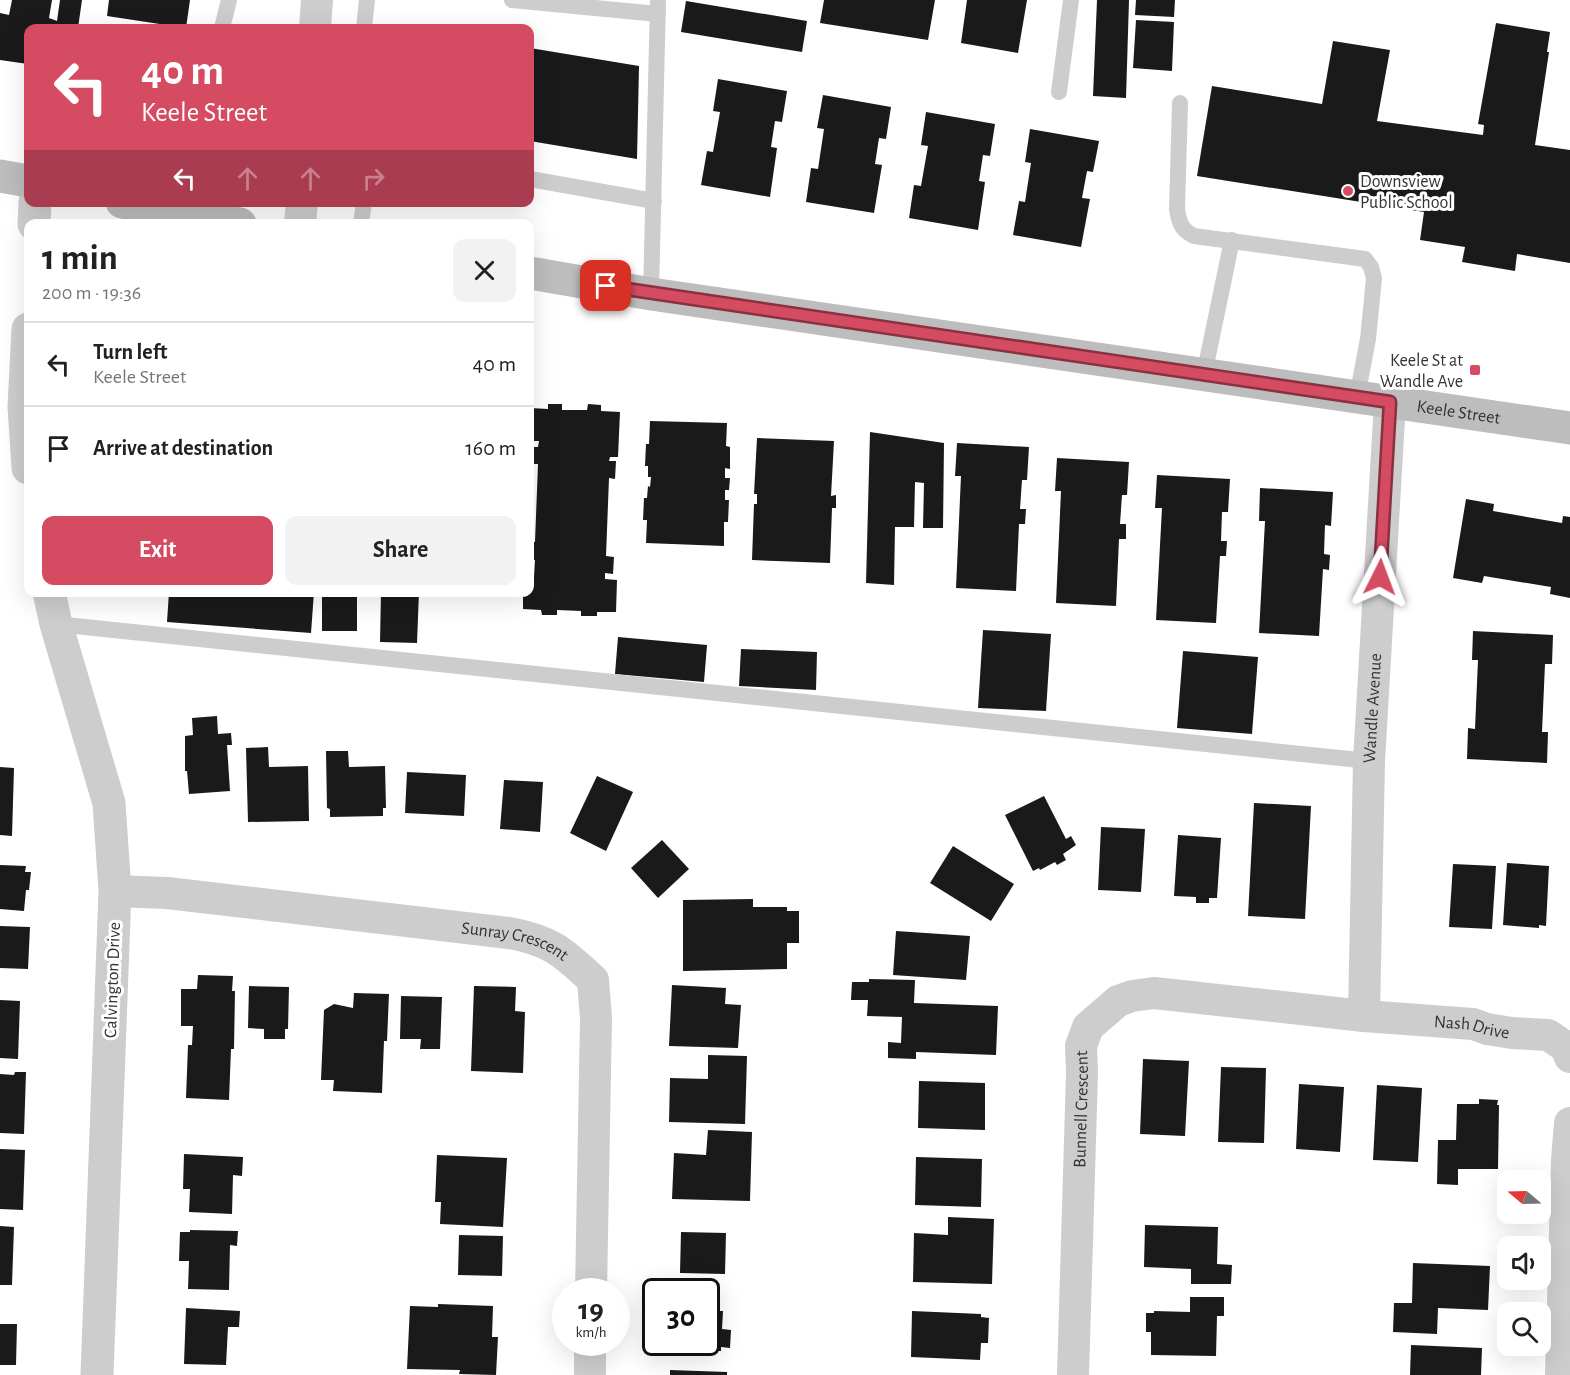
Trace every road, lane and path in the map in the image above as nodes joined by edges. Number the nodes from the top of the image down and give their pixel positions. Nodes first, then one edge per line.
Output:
1 (229, 0) edge
2 (317, 0) edge
3 (367, 0) edge
4 (512, 0) edge
5 (1071, 0) edge
6 (658, 7) edge
7 (223, 24) edge
8 (315, 24) edge
9 (364, 24) edge
10 (1059, 92) dead end
11 (1180, 103) dead end
12 (0, 176) edge
13 (534, 179) edge
14 (24, 181) edge
15 (654, 201) junction
16 (173, 207) edge
17 (194, 209) edge
18 (225, 219) edge
19 (1232, 240) junction
20 (534, 274) edge
21 (651, 294) junction
22 (1204, 375) junction
23 (1357, 397) junction
24 (1390, 402) junction
25 (1570, 428) edge
26 (53, 608) edge
27 (1369, 761) junction
28 (115, 891) junction
29 (1364, 1016) junction
30 (1570, 1057) edge
31 (1570, 1123) edge
32 (591, 1278) edge
33 (590, 1356) edge
34 (97, 1375) edge
35 (590, 1375) edge
36 (1072, 1375) edge
37 (1561, 1375) edge

1 - 7 lane
2 - 8 street
3 - 9 lane
4 - 6 lane
5 - 10 lane
6 - 15 lane
11 - 19 lane
12 - 14 main road
13 - 15 lane
15 - 21 lane
16 - 17 main road
17 - 18 main road
19 - 22 lane
19 - 23 lane
20 - 21 main road, Keele Street
21 - 22 main road, Keele Street
22 - 23 main road, Keele Street
23 - 24 main road, Keele Street
24 - 25 main road, Keele Street
24 - 27 street, Wandle Avenue
26 - 27 lane
26 - 28 street, Calvington Drive
27 - 29 street, Wandle Avenue
28 - 32 street, Sunray Crescent
28 - 34 street, Calvington Drive
29 - 30 street, Nash Drive
29 - 36 street, Bunnell Crescent
31 - 37 street
33 - 35 street

